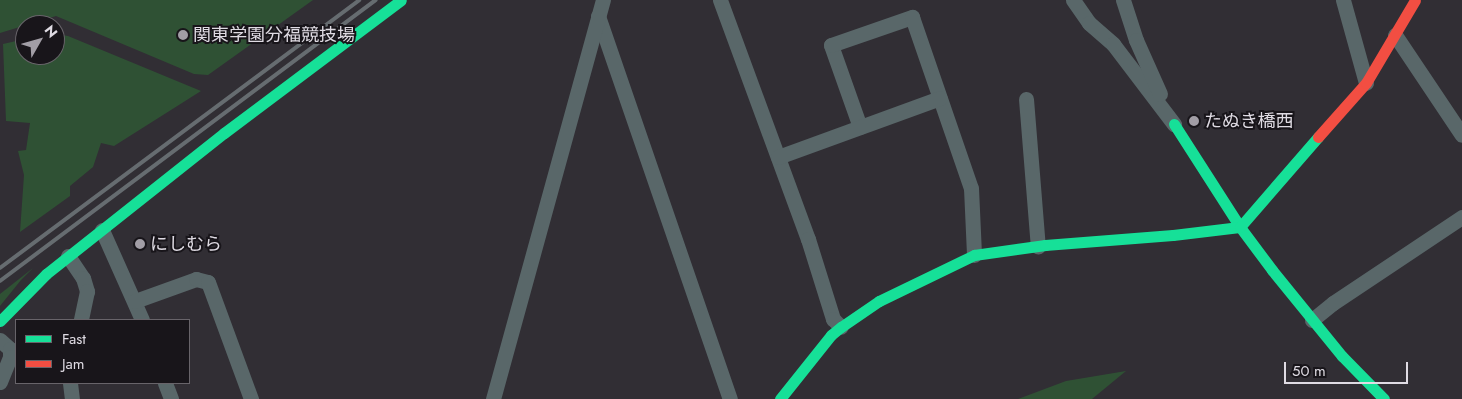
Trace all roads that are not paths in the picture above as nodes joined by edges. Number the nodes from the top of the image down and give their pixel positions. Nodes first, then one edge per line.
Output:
1 (401, 0) edge
2 (603, 0) edge
3 (720, 0) edge
4 (1073, 0) edge
5 (1123, 0) edge
6 (1343, 0) edge
7 (1416, 0) edge
8 (598, 16) junction
9 (1395, 35) junction
10 (1366, 83) junction
11 (940, 98) junction
12 (1026, 100) dead end
13 (1174, 124) junction
14 (860, 127) junction
15 (1462, 135) edge
16 (778, 157) junction
17 (1462, 218) edge
18 (1240, 227) junction
19 (102, 230) junction
20 (1038, 246) junction
21 (974, 255) junction
22 (68, 256) junction
23 (135, 301) junction
24 (82, 319) edge
25 (142, 319) edge
26 (1312, 320) junction
27 (0, 321) edge
28 (841, 327) junction
29 (0, 340) edge
30 (0, 382) edge
31 (70, 384) edge
32 (165, 384) edge
33 (72, 399) edge
34 (171, 399) edge
35 (252, 399) edge
36 (492, 399) edge
37 (730, 399) edge
38 (780, 399) edge
39 (1384, 399) edge

1 - 19 street
2 - 8 street
3 - 16 street
4 - 13 street
5 - 13 street
6 - 10 street
7 - 9 street
8 - 36 street
8 - 37 street
9 - 10 street
9 - 15 street
10 - 18 street
11 - 14 street
11 - 14 street
11 - 21 street
12 - 20 street
13 - 18 street
14 - 16 street
16 - 28 street
17 - 26 street
18 - 20 street
18 - 26 street
19 - 22 street
19 - 23 street
20 - 21 street
21 - 28 street
22 - 24 street
22 - 27 street
23 - 25 street
23 - 35 street
26 - 39 street
28 - 38 street
29 - 30 street
31 - 33 street
32 - 34 street

